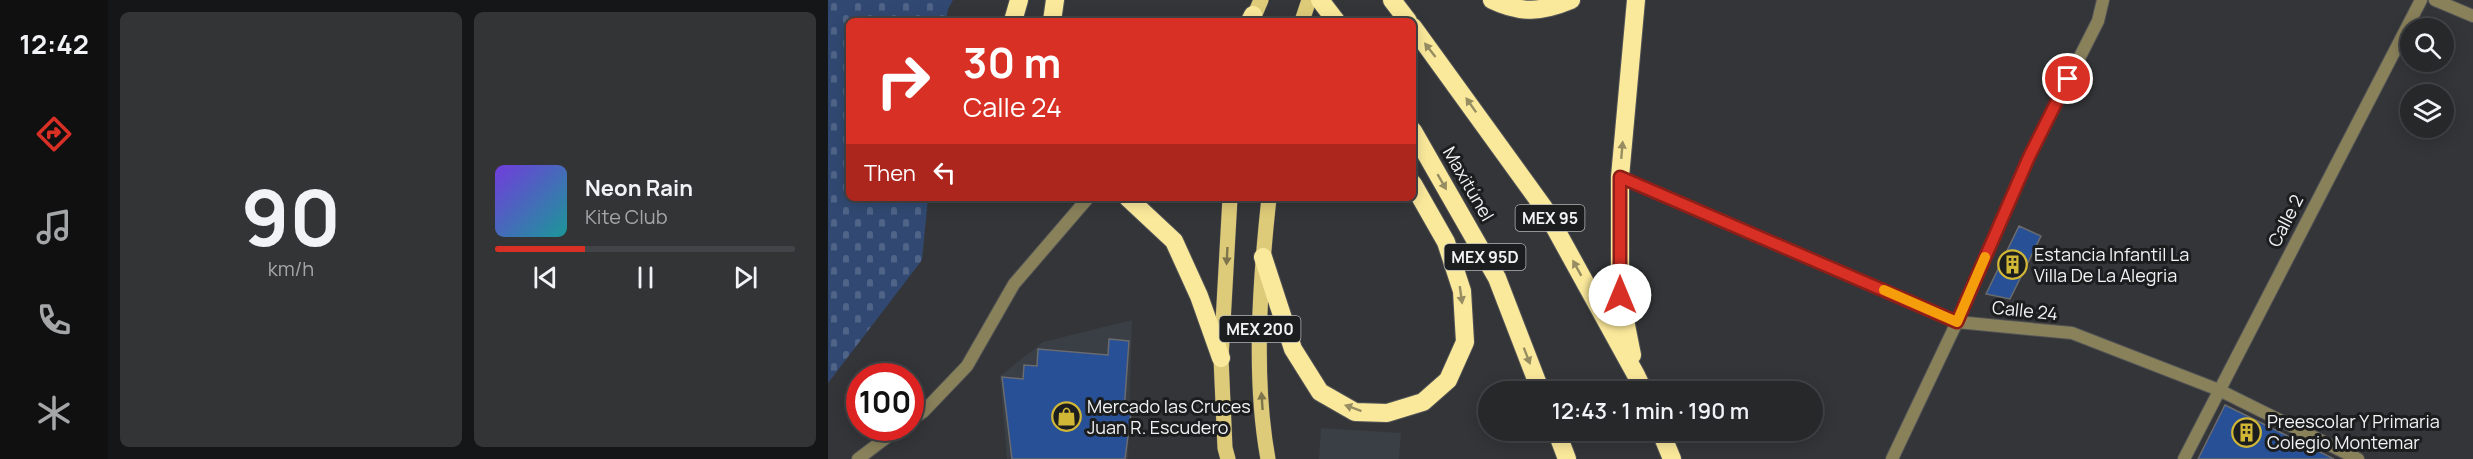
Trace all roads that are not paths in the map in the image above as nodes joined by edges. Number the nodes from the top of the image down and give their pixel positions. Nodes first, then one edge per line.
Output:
1 (1018, 0) edge
2 (1055, 0) edge
3 (1392, 0) edge
4 (1492, 0) edge
5 (1571, 0) edge
6 (1636, 0) edge
7 (2103, 0) edge
8 (2421, 0) edge
9 (2435, 0) edge
10 (1320, 6) edge
11 (2473, 16) edge
12 (1014, 18) edge
13 (1052, 18) edge
14 (1306, 18) edge
15 (1333, 18) edge
16 (1406, 18) edge
17 (1416, 31) edge
18 (1416, 136) edge
19 (1620, 177) junction
20 (1416, 189) edge
21 (1085, 201) edge
22 (1131, 201) edge
23 (1230, 201) edge
24 (1269, 201) edge
25 (1263, 257) junction
26 (1957, 322) junction
27 (1221, 358) junction
28 (1537, 381) edge
29 (1639, 381) edge
30 (1640, 381) edge
31 (2219, 390) junction
32 (924, 411) edge
33 (882, 441) edge
34 (1560, 441) edge
35 (1665, 441) edge
36 (858, 459) edge
37 (1228, 459) edge
38 (1268, 459) edge
39 (1567, 459) edge
40 (1672, 459) edge
41 (1892, 459) edge
42 (2184, 459) edge
43 (2358, 459) edge

1 - 12 highway
2 - 13 highway
3 - 16 highway
4 - 5 highway
19 -> 6 highway
7 - 26 street
8 - 31 street, Calle 2
9 - 11 street
10 - 14 main road
10 - 15 highway
29 -> 17 highway, MEX 95
18 -> 28 highway, Maxitúnel / MEX 95D
19 - 26 street, Calle 24
19 - 30 highway
20 -> 25 highway
21 - 32 street
22 - 27 highway
23 -> 27 main road, MEX 200
24 - 25 main road, MEX 200
38 -> 25 main road, MEX 200
26 - 31 street, Calle 24
26 - 41 street
27 - 37 main road, MEX 200
31 - 42 street, Calle 2
31 - 43 street, Calle 24
33 - 36 street
34 - 39 highway
35 - 40 highway

